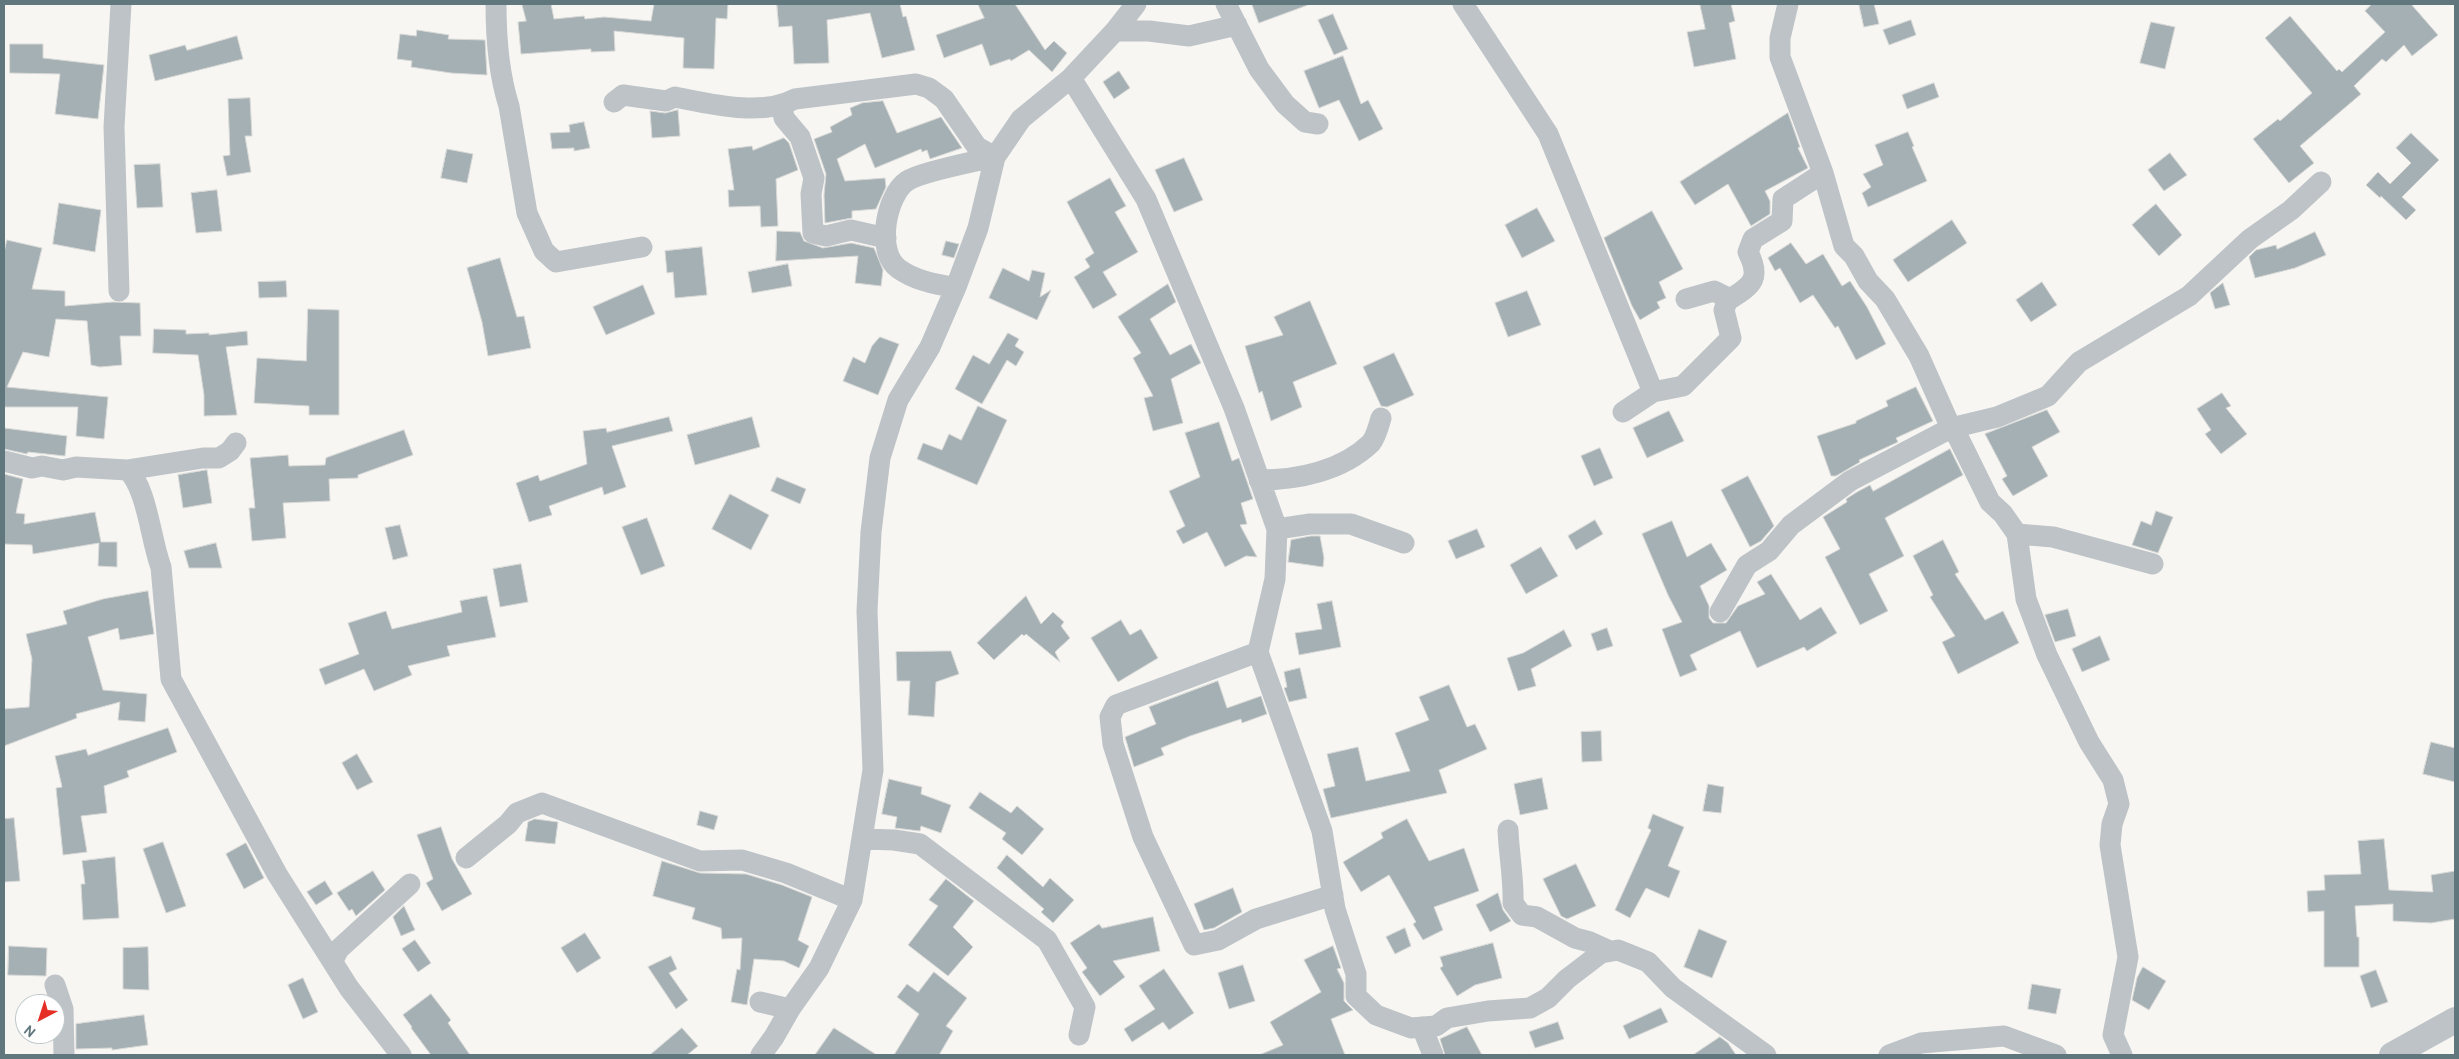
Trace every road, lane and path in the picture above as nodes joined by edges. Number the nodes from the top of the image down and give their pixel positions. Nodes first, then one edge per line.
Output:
1 (121, 4) edge
2 (496, 4) edge
3 (1136, 4) edge
4 (1226, 4) edge
5 (1463, 4) edge
6 (1788, 4) edge
7 (1237, 25) junction
8 (1115, 31) junction
9 (1071, 78) junction
10 (614, 102) dead end
11 (782, 106) junction
12 (1318, 124) dead end
13 (995, 157) junction
14 (1823, 173) junction
15 (2321, 182) dead end
16 (886, 238) junction
17 (642, 247) dead end
18 (956, 287) junction
19 (119, 291) dead end
20 (1686, 299) dead end
21 (1728, 299) junction
22 (1653, 392) junction
23 (1623, 412) dead end
24 (1381, 418) dead end
25 (1951, 428) junction
26 (236, 443) dead end
27 (4, 461) edge
28 (127, 470) junction
29 (1259, 480) junction
30 (1277, 529) junction
31 (2017, 534) junction
32 (1404, 543) dead end
33 (2153, 564) dead end
34 (1720, 612) dead end
35 (1258, 652) junction
36 (1508, 830) dead end
37 (863, 839) junction
38 (466, 858) dead end
39 (410, 884) dead end
40 (1333, 895) junction
41 (852, 900) junction
42 (1610, 951) junction
43 (333, 960) junction
44 (55, 985) dead end
45 (760, 1002) dead end
46 (790, 1009) junction
47 (2455, 1020) edge
48 (1422, 1027) junction
49 (1079, 1035) dead end
50 (64, 1055) edge
51 (401, 1055) edge
52 (761, 1055) edge
53 (1432, 1055) edge
54 (1766, 1055) edge
55 (1889, 1055) edge
56 (2056, 1055) edge
57 (2122, 1055) edge
58 (2392, 1055) edge

1 - 19 street
2 - 17 street
3 - 8 street
4 - 7 street
5 - 22 street
6 - 14 street
7 - 8 street
7 - 12 street
8 - 9 street
9 - 13 street
9 - 29 street
10 - 11 street
11 - 13 street
11 - 16 street
13 - 16 street
13 - 18 street
14 - 21 street
14 - 25 street
15 - 25 street
16 - 18 street
18 - 37 street
20 - 21 street
21 - 22 street
22 - 23 street
24 - 29 street
25 - 31 street
25 - 34 street
26 - 28 street
27 - 28 street
28 - 43 street
29 - 30 street
30 - 32 street
30 - 35 street
31 - 33 street
31 - 57 street
35 - 40 street
35 - 40 street
36 - 42 street
37 - 41 street
37 - 49 street
38 - 41 street
39 - 43 street
40 - 48 street
41 - 46 street
42 - 48 street
42 - 54 street
43 - 51 street
44 - 50 street
45 - 46 street
46 - 52 street
47 - 58 street
48 - 53 street
55 - 56 street

